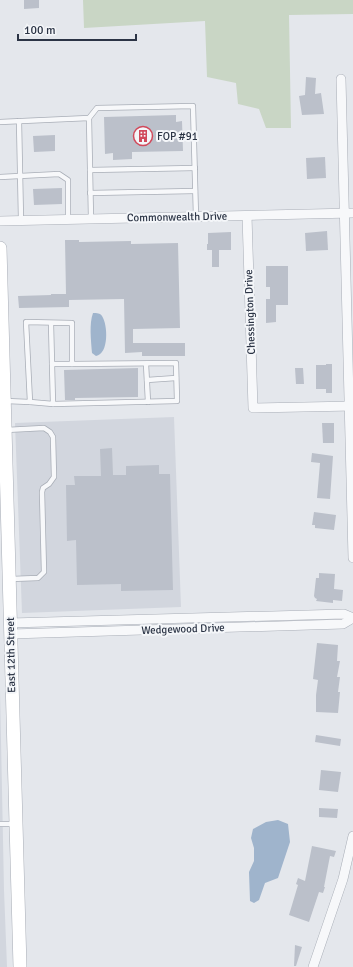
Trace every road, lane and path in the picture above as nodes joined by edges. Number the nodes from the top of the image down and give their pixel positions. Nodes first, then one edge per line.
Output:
1 (341, 79) dead end
2 (89, 118) junction
3 (0, 122) edge
4 (19, 122) junction
5 (195, 168) junction
6 (90, 170) junction
7 (20, 176) junction
8 (0, 177) edge
9 (195, 190) junction
10 (90, 193) junction
11 (349, 213) edge
12 (247, 216) junction
13 (196, 217) junction
14 (68, 219) junction
15 (91, 219) junction
16 (22, 220) junction
17 (0, 221) edge
18 (0, 248) edge
19 (1, 301) edge
20 (350, 309) edge
21 (51, 323) junction
22 (52, 364) junction
23 (72, 364) junction
24 (146, 364) junction
25 (176, 378) junction
26 (147, 380) junction
27 (4, 402) junction
28 (30, 402) junction
29 (148, 402) junction
30 (53, 404) junction
31 (351, 406) edge
32 (3, 422) edge
33 (3, 490) edge
34 (353, 558) edge
35 (9, 579) junction
36 (10, 629) junction
37 (0, 824) edge
38 (15, 824) junction
39 (353, 836) edge
40 (20, 967) edge
41 (313, 967) edge

1 - 11 street
2 - 4 lane
2 - 5 lane
2 - 6 lane
3 - 4 lane
4 - 7 lane
5 - 6 lane
5 - 9 lane
6 - 10 lane
7 - 8 lane
7 - 14 lane
7 - 16 lane
9 - 10 lane
9 - 13 lane
10 - 15 lane
11 - 12 street, Commonwealth Drive
11 - 20 street
12 - 13 street, Commonwealth Drive
12 - 31 street, Chessington Drive
13 - 15 street, Commonwealth Drive
14 - 15 street, Commonwealth Drive
14 - 16 street, Commonwealth Drive
16 - 17 street, Commonwealth Drive
18 - 19 street, East 12th Street
19 - 27 street, East 12th Street
20 - 31 street
21 - 22 lane
21 - 23 lane
21 - 28 lane
22 - 23 lane
22 - 30 lane
23 - 24 lane
24 - 25 lane
24 - 26 lane
25 - 26 lane
25 - 29 lane
26 - 29 lane
27 - 28 lane
27 - 32 street, East 12th Street
28 - 30 lane
29 - 30 lane
31 - 34 street
32 - 33 street, East 12th Street
32 - 35 lane
33 - 35 street, East 12th Street
35 - 36 street, East 12th Street
36 - 36 street, Wedgewood Drive
36 - 38 street, East 12th Street
37 - 38 lane
38 - 40 street, East 12th Street
39 - 41 street

